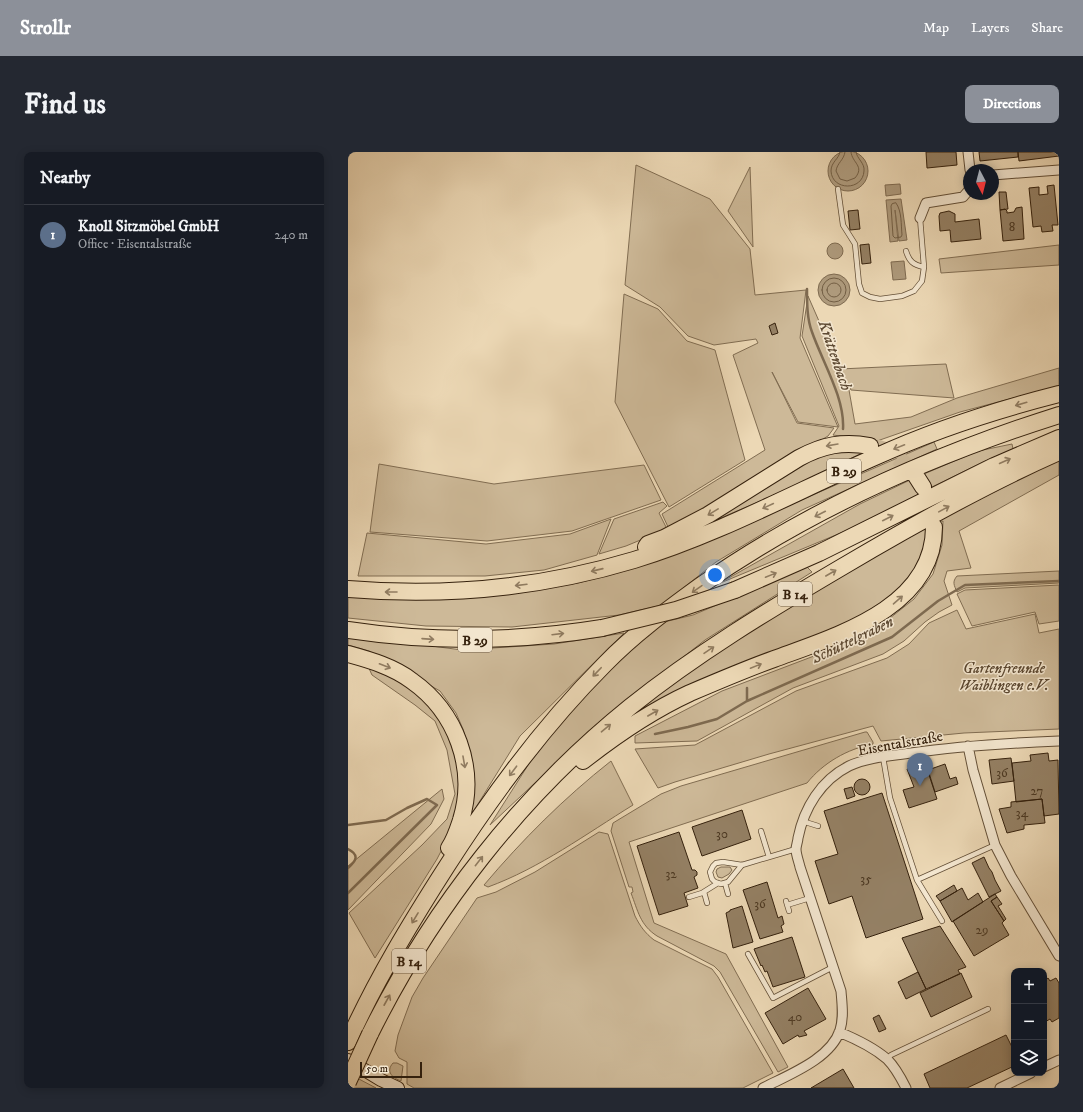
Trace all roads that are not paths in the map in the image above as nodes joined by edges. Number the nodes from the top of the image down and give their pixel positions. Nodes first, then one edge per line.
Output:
1 (968, 152) edge
2 (969, 164) edge
3 (1059, 170) edge
4 (999, 175) edge
5 (838, 189) dead end
6 (963, 197) edge
7 (920, 218) joint
8 (906, 251) dead end
9 (924, 267) junction
10 (1059, 394) edge
11 (1059, 415) edge
12 (1059, 438) edge
13 (870, 446) tunnel mouth
14 (1059, 452) edge
15 (934, 528) dead end
16 (634, 560) junction
17 (348, 589) edge
18 (348, 630) edge
19 (348, 654) edge
20 (1059, 741) edge
21 (968, 746) junction
22 (883, 757) junction
23 (556, 774) junction
24 (802, 821) junction
25 (818, 826) dead end
26 (761, 831) dead end
27 (995, 845) junction
28 (796, 850) junction
29 (769, 857) junction
30 (742, 865) junction
31 (917, 880) junction
32 (718, 883) junction
33 (725, 883) junction
34 (435, 885) junction
35 (704, 892) junction
36 (728, 894) dead end
37 (689, 897) dead end
38 (811, 898) junction
39 (707, 903) dead end
40 (789, 911) dead end
41 (942, 921) dead end
42 (748, 954) dead end
43 (1059, 956) edge
44 (833, 966) junction
45 (988, 1009) dead end
46 (840, 1032) junction
47 (348, 1042) edge
48 (887, 1059) junction
49 (348, 1060) edge
50 (1059, 1060) edge
51 (1047, 1066) edge
52 (1025, 1076) edge
53 (348, 1082) edge
54 (398, 1088) edge
55 (763, 1088) edge
56 (906, 1088) edge
57 (1000, 1088) edge

1 - 2 street
3 - 4 street
5 - 9 lane
6 - 7 street
7 - 9 lane
8 - 9 lane
10 -> 16 highway, B 29
11 -> 34 highway, B 14
18 -> 12 highway, B 29, bridge
13 -> 16 highway
23 -> 14 highway, B 14
23 -> 15 highway
16 -> 17 highway, B 29
19 -> 34 highway
20 - 21 street, Eisentalstraße
21 - 22 street, Eisentalstraße
21 - 27 street
22 - 24 street, Eisentalstraße
22 - 31 lane
53 -> 23 highway, B 14, bridge
24 - 25 lane
24 - 28 street, Eisentalstraße
26 - 29 lane
27 - 31 lane
27 - 43 street
28 - 29 lane
28 - 38 street, Eisentalstraße
29 - 30 lane
30 - 32 lane
30 - 33 lane
31 - 41 lane
32 - 33 lane
32 - 35 lane
33 - 36 lane
34 -> 47 highway, B 14
35 - 37 lane
35 - 39 lane
38 - 40 lane
38 - 44 street, Eisentalstraße
42 - 44 lane
44 - 46 street, Eisentalstraße
45 - 48 lane
46 - 48 street
46 - 55 street, Eisentalstraße
48 - 56 street
49 - 54 main road
50 - 51 street
52 - 57 street

